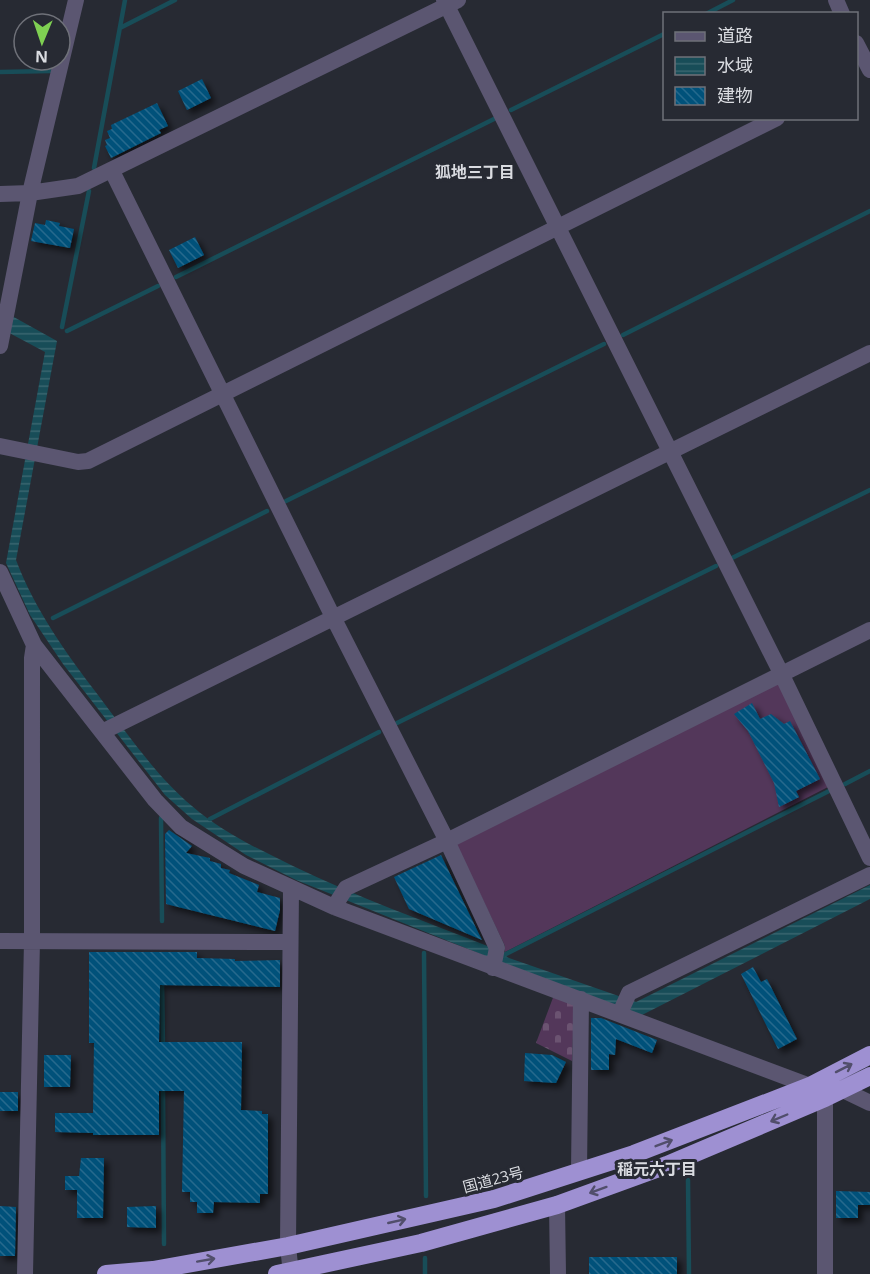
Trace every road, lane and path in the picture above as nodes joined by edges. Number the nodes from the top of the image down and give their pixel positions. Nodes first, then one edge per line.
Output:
1 (76, 0) edge
2 (449, 2) edge
3 (858, 47) edge
4 (870, 72) edge
5 (773, 120) edge
6 (112, 171) junction
7 (30, 193) junction
8 (0, 194) edge
9 (558, 227) junction
10 (1, 338) edge
11 (870, 353) edge
12 (222, 395) junction
13 (0, 446) edge
14 (671, 452) junction
15 (0, 572) edge
16 (334, 619) junction
17 (870, 630) edge
18 (34, 645) junction
19 (781, 673) junction
20 (102, 732) junction
21 (447, 841) junction
22 (870, 858) edge
23 (870, 875) edge
24 (291, 888) junction
25 (334, 907) junction
26 (0, 941) edge
27 (32, 941) junction
28 (290, 942) junction
29 (493, 968) junction
30 (581, 999) junction
31 (620, 1013) junction
32 (870, 1055) edge
33 (870, 1076) edge
34 (810, 1086) junction
35 (843, 1090) junction
36 (825, 1098) junction
37 (870, 1103) edge
38 (579, 1172) junction
39 (557, 1205) junction
40 (288, 1246) junction
41 (286, 1273) edge
42 (25, 1274) edge
43 (106, 1274) edge
44 (558, 1274) edge
45 (825, 1274) edge

1 - 7 street
2 - 6 street
2 - 9 street
3 - 4 street
5 - 9 street
6 - 7 street
6 - 12 street
7 - 8 street
7 - 10 street
9 - 12 street
9 - 14 street
11 - 14 street
12 - 13 street
12 - 16 street
14 - 16 street
14 - 19 street
15 - 18 street
16 - 20 street
16 - 21 street
17 - 19 street
18 - 20 street
18 - 27 street
19 - 21 street
19 - 22 street
20 - 24 street
21 - 25 street
21 - 29 street
23 - 31 street
24 - 25 street
24 - 28 street
25 - 29 street
26 - 27 street
27 - 28 street
27 - 42 street
28 - 40 street
29 - 30 street
30 - 31 street
30 - 38 street
31 - 34 street
34 -> 32 highway, 国道23号
33 - 35 highway
38 -> 34 highway, 国道23号
35 - 36 highway
35 - 37 street
36 -> 39 highway
36 - 45 street
40 -> 38 highway, 国道23号
39 - 41 highway
39 - 44 street
40 - 41 street
43 -> 40 highway, 国道23号

